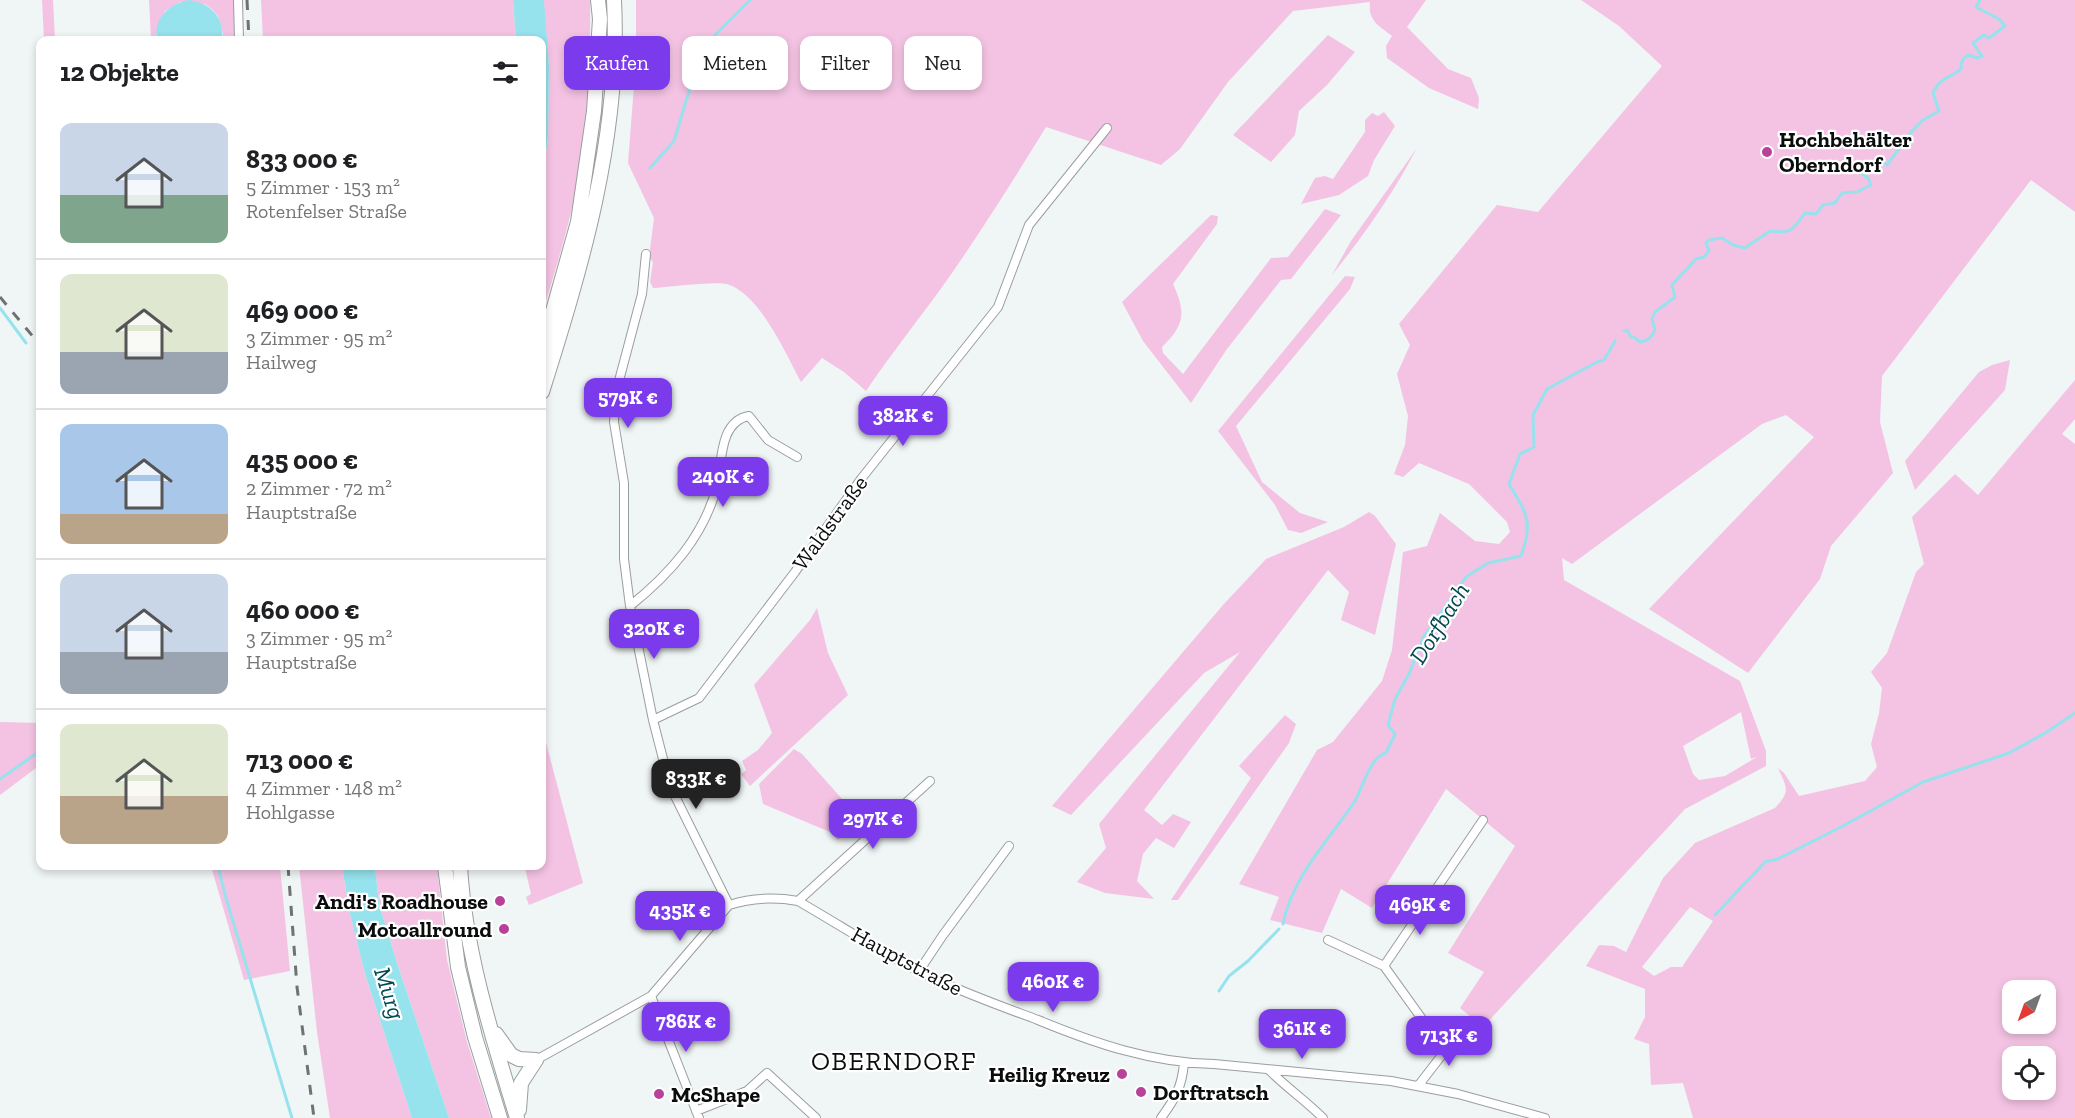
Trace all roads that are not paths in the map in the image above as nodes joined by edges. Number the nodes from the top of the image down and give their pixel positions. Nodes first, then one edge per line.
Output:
1 (237, 0) edge
2 (598, 0) edge
3 (614, 0) edge
4 (239, 36) edge
5 (1107, 128) dead end
6 (646, 254) dead end
7 (546, 336) edge
8 (546, 379) edge
9 (796, 457) dead end
10 (630, 606) junction
11 (652, 720) junction
12 (930, 781) dead end
13 (1483, 820) dead end
14 (1009, 846) dead end
15 (446, 870) edge
16 (461, 870) edge
17 (798, 900) junction
18 (729, 905) junction
19 (1328, 940) dead end
20 (1384, 966) junction
21 (919, 971) junction
22 (651, 996) junction
23 (490, 1030) junction
24 (1462, 1033) dead end
25 (1445, 1051) junction
26 (536, 1060) junction
27 (1184, 1064) junction
28 (1269, 1070) junction
29 (1418, 1086) junction
30 (697, 1114) edge
31 (500, 1118) edge
32 (517, 1118) edge
33 (816, 1118) edge
34 (1161, 1118) edge
35 (1323, 1118) edge
36 (1545, 1118) edge

1 - 4 street
2 - 7 highway
3 - 8 highway
5 - 11 street, Waldstraße
6 - 10 street
9 - 10 street
10 - 11 street
11 - 18 street
12 - 17 street
13 - 20 street
14 - 21 street
15 - 31 highway
16 - 23 highway
17 - 18 street, Hauptstraße
17 - 21 street, Hauptstraße
18 - 22 street
19 - 20 street
20 - 25 street
21 - 27 street, Hauptstraße
22 - 26 street
22 - 30 street
23 - 26 highway
23 - 32 highway
24 - 25 street
25 - 29 street
26 - 32 highway
27 - 28 street, Hauptstraße
27 - 34 street
28 - 29 street, Hauptstraße
28 - 35 street
29 - 36 street, Hauptstraße
30 - 33 street

